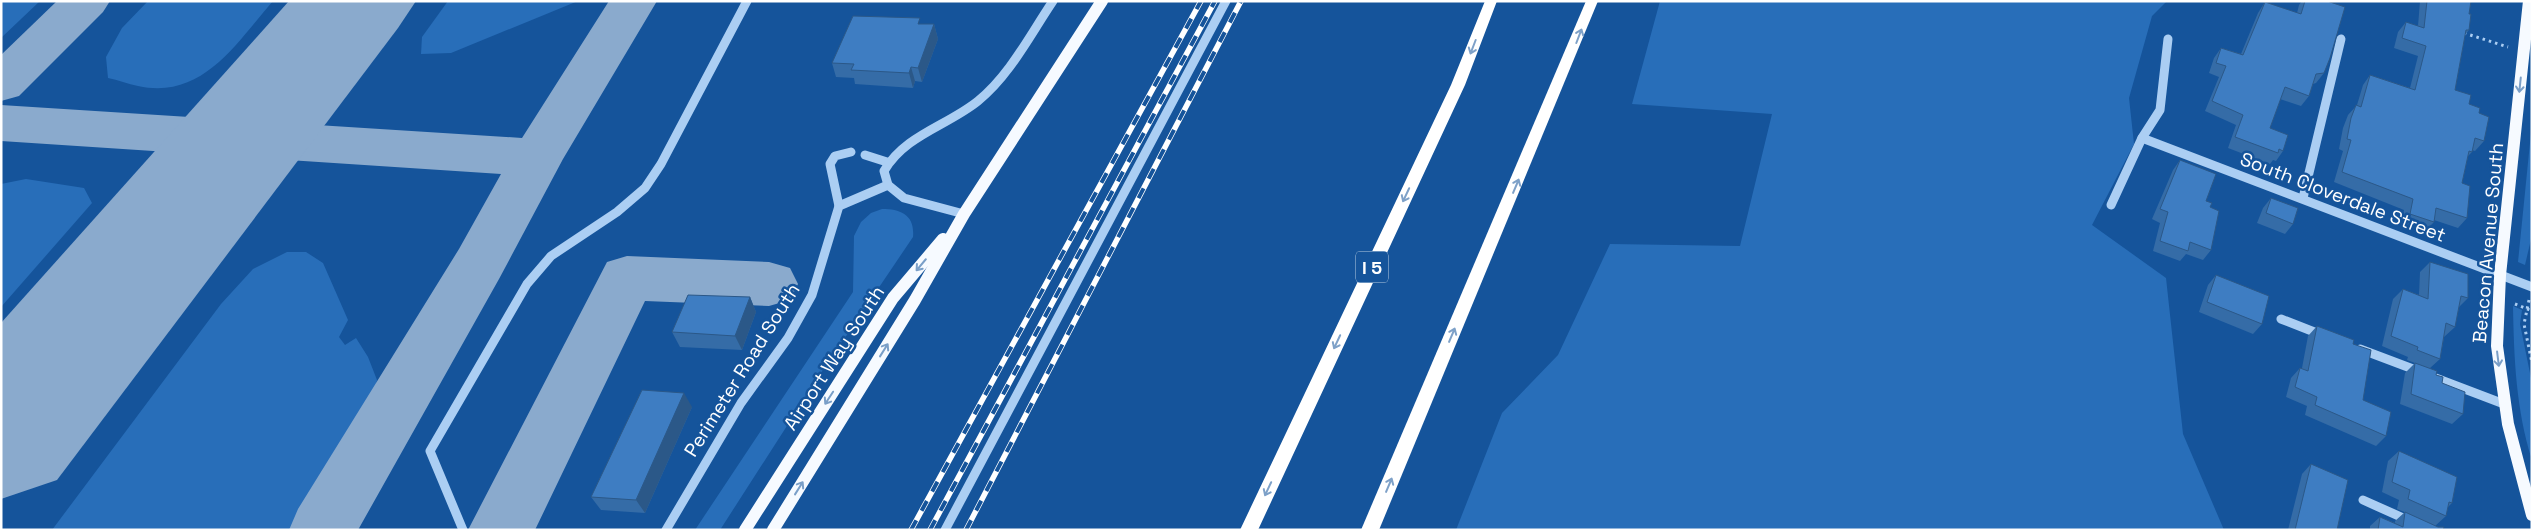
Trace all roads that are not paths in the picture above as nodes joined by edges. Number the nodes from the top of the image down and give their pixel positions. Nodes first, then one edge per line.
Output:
1 (747, 1) edge
2 (1053, 1) edge
3 (1102, 1) edge
4 (1226, 1) edge
5 (1491, 1) edge
6 (1592, 1) edge
7 (2529, 1) edge
8 (2341, 38) edge
9 (2168, 39) dead end
10 (2142, 138) junction
11 (851, 152) dead end
12 (865, 155) dead end
13 (887, 162) junction
14 (888, 185) junction
15 (2303, 198) junction
16 (2111, 205) dead end
17 (839, 206) junction
18 (964, 214) junction
19 (2500, 275) junction
20 (2532, 287) edge
21 (2281, 319) dead end
22 (2336, 340) edge
23 (2354, 347) edge
24 (2504, 404) junction
25 (2363, 500) dead end
26 (2532, 515) edge
27 (463, 530) edge
28 (666, 530) edge
29 (745, 530) edge
30 (773, 530) edge
31 (945, 530) edge
32 (1249, 530) edge
33 (1370, 530) edge
34 (2430, 530) edge

1 - 27 street
2 - 13 street
3 - 18 main road, Airport Way South
4 - 31 street
5 -> 32 highway, I 5
33 -> 6 highway
7 -> 19 main road, Beacon Avenue South
8 - 15 street
9 - 10 street
10 - 15 street, South Cloverdale Street
10 - 16 street
11 - 17 street
12 - 13 street
13 - 14 street
14 - 17 street
14 - 18 street
15 - 19 street, South Cloverdale Street
17 - 28 street, Perimeter Road South
18 -> 29 main road, Airport Way South
30 -> 18 main road, Airport Way South
19 - 20 street, South Cloverdale Street
19 -> 24 main road, Beacon Avenue South
21 - 22 street
23 - 24 street
24 - 26 main road, Beacon Avenue South
25 - 34 street

